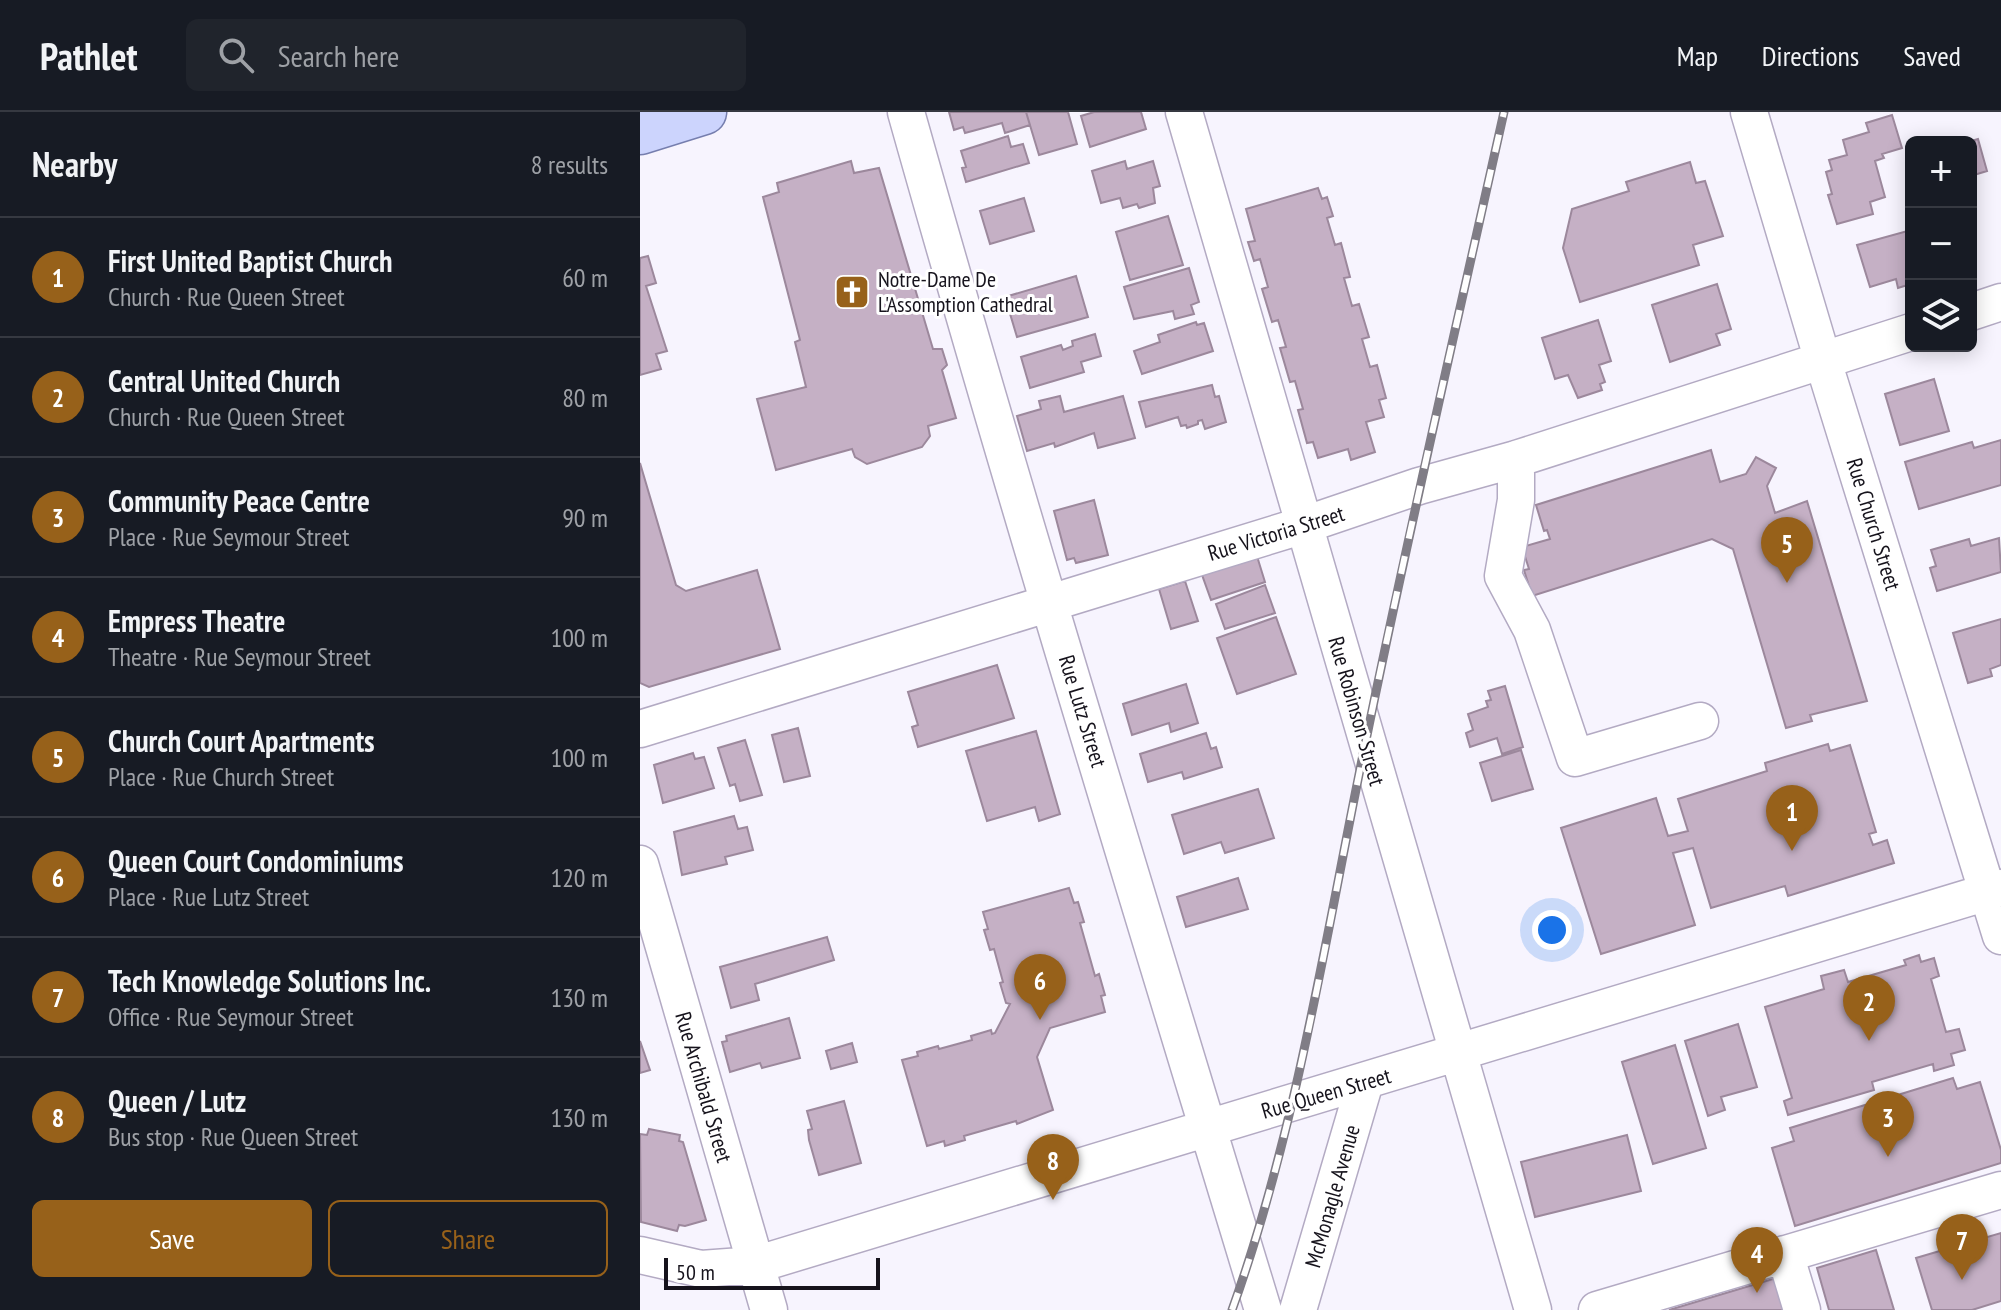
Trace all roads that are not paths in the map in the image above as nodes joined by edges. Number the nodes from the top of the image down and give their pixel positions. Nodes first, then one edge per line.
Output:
1 (704, 112) edge
2 (906, 112) edge
3 (1184, 112) edge
4 (1749, 112) edge
5 (640, 132) edge
6 (2001, 302) edge
7 (1977, 310) edge
8 (1905, 334) edge
9 (1823, 361) junction
10 (1516, 459) junction
11 (1304, 525) junction
12 (1051, 602) junction
13 (1700, 721) dead end
14 (640, 729) edge
15 (640, 864) edge
16 (1995, 890) edge
17 (2001, 936) edge
18 (1459, 1053) junction
19 (1365, 1082) junction
20 (1209, 1129) junction
21 (2001, 1190) edge
22 (1785, 1254) junction
23 (643, 1263) edge
24 (755, 1265) junction
25 (769, 1310) edge
26 (1263, 1310) edge
27 (1298, 1310) edge
28 (1533, 1310) edge
29 (1597, 1310) edge
30 (1802, 1310) edge

1 - 5 main road
2 - 12 street, Rue Lutz Street
3 - 11 street, Rue Robinson Street
4 - 9 street, Rue Church Street
6 - 7 street
8 - 9 street, Rue Victoria Street
9 - 10 street, Rue Victoria Street
9 - 16 street, Rue Church Street
10 - 11 street, Rue Victoria Street
10 - 13 street
11 - 12 street, Rue Victoria Street
11 - 18 street, Rue Robinson Street
12 - 14 street, Rue Victoria Street
12 - 20 street, Rue Lutz Street
15 - 24 street, Rue Archibald Street
16 - 17 street, Rue Church Street
16 - 18 street, Rue Queen Street
18 - 19 street, Rue Queen Street
18 - 28 street, Rue Robinson Street
19 - 20 street, Rue Queen Street
19 - 27 street, McMonagle Avenue
20 - 24 street, Rue Queen Street
20 - 26 street, Rue Lutz Street
21 - 22 street
22 - 29 street
22 - 30 street
23 - 24 street, Rue Queen Street
24 - 25 street, Rue Archibald Street

